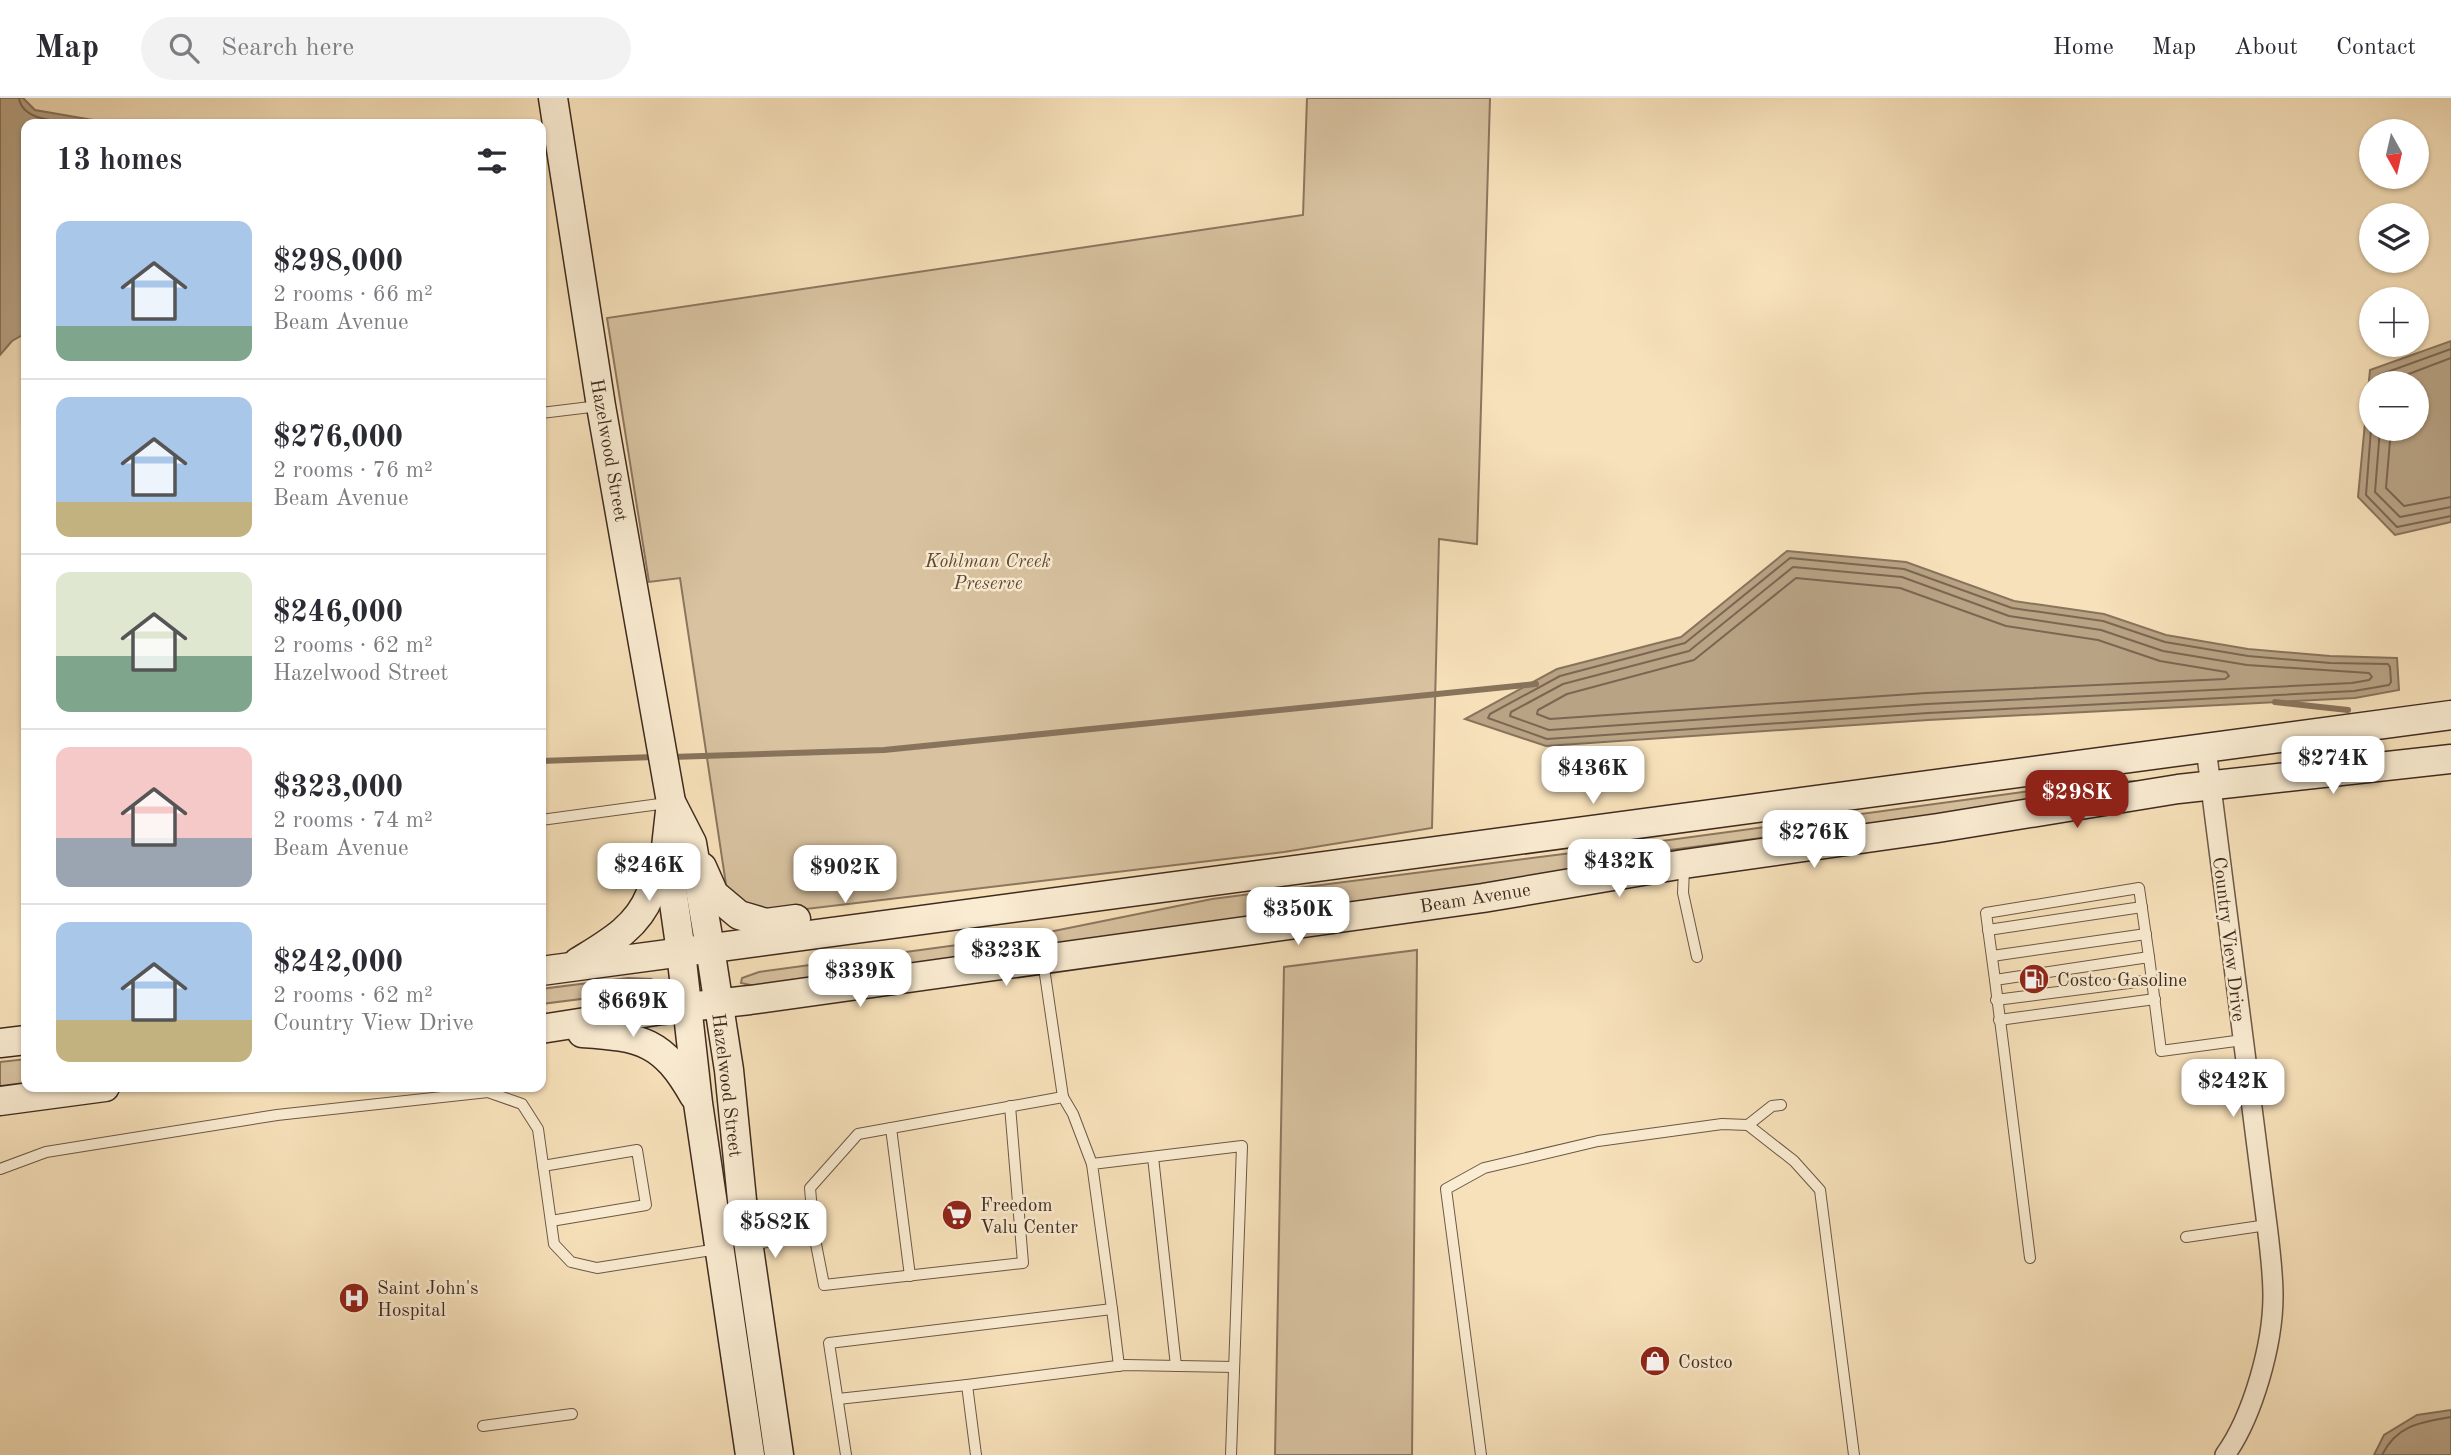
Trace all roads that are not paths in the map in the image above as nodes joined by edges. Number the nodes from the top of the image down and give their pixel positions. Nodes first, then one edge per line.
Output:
1 (553, 98) edge
2 (601, 406) junction
3 (546, 413) edge
4 (2451, 715) edge
5 (2206, 748) junction
6 (2451, 759) edge
7 (2210, 785) junction
8 (671, 802) junction
9 (546, 819) edge
10 (679, 845) junction
11 (1684, 863) junction
12 (2142, 907) junction
13 (987, 911) junction
14 (1988, 930) junction
15 (2146, 934) junction
16 (710, 948) junction
17 (681, 952) junction
18 (1992, 956) junction
19 (1042, 957) junction
20 (1698, 957) dead end
21 (2150, 957) junction
22 (554, 970) edge
23 (1995, 980) junction
24 (2152, 980) junction
25 (2155, 999) junction
26 (1996, 1000) junction
27 (718, 1003) junction
28 (687, 1007) junction
29 (1999, 1020) junction
30 (546, 1028) edge
31 (546, 1030) edge
32 (2243, 1040) junction
33 (21, 1041) edge
34 (0, 1044) edge
35 (68, 1092) edge
36 (1063, 1097) junction
37 (0, 1101) edge
38 (698, 1103) junction
39 (1781, 1105) dead end
40 (1010, 1106) junction
41 (1748, 1125) junction
42 (891, 1128) junction
43 (1153, 1157) junction
44 (1092, 1164) junction
45 (543, 1167) junction
46 (0, 1169) edge
47 (551, 1221) junction
48 (2267, 1225) junction
49 (814, 1234) junction
50 (2186, 1237) dead end
51 (734, 1247) junction
52 (2030, 1258) dead end
53 (910, 1276) junction
54 (1112, 1309) junction
55 (1119, 1366) junction
56 (1176, 1366) junction
57 (1234, 1367) junction
58 (967, 1385) junction
59 (838, 1399) junction
60 (572, 1414) dead end
61 (484, 1426) dead end
62 (750, 1455) edge
63 (779, 1455) edge
64 (846, 1455) edge
65 (976, 1455) edge
66 (1231, 1455) edge
67 (1480, 1455) edge
68 (1854, 1455) edge
69 (2225, 1455) edge

1 - 2 street, Hazelwood Street
2 - 3 lane
2 - 8 street, Hazelwood Street
4 - 5 street
5 - 7 street, Country View Drive
5 - 13 street
6 - 7 street, Beam Avenue
7 - 11 street, Beam Avenue
7 - 32 street, Country View Drive
8 - 9 lane
8 - 10 street, Hazelwood Street
10 - 13 street
10 - 16 street, Hazelwood Street
10 - 17 street, Hazelwood Street
10 - 22 street
11 - 19 street, Beam Avenue
11 - 20 lane
12 - 14 lane
12 - 14 lane
12 - 15 lane
13 - 16 street
14 - 18 lane
15 - 18 lane
15 - 21 lane
16 - 17 street
16 - 27 street, Hazelwood Street
17 - 22 street
17 - 28 street, Hazelwood Street
18 - 23 lane
19 - 27 street, Beam Avenue
19 - 36 lane
21 - 23 lane
21 - 24 lane
23 - 26 lane
24 - 25 lane
24 - 26 lane
25 - 29 lane
25 - 32 lane
26 - 29 lane
27 - 28 street, Beam Avenue
27 - 51 street, Hazelwood Street
28 - 30 street, Beam Avenue
28 - 38 street, Hazelwood Street
29 - 52 lane
31 - 38 street
32 - 48 street, Country View Drive
33 - 34 street
35 - 37 street
36 - 40 lane
36 - 44 lane
38 - 51 street, Hazelwood Street
39 - 41 lane
40 - 42 lane
40 - 53 lane
41 - 67 lane
41 - 68 lane
42 - 49 lane
42 - 53 lane
43 - 44 lane
43 - 56 lane
43 - 57 lane
44 - 54 lane
45 - 46 lane
45 - 47 lane
45 - 47 lane
47 - 51 lane
48 - 50 lane
48 - 69 street, Country View Drive
49 - 51 lane
49 - 53 lane
51 - 62 street, Hazelwood Street
51 - 63 street, Hazelwood Street
54 - 55 lane
54 - 59 lane
55 - 56 lane
55 - 58 lane
56 - 57 lane
57 - 66 lane
58 - 59 lane
58 - 65 lane
59 - 64 lane
60 - 61 lane

